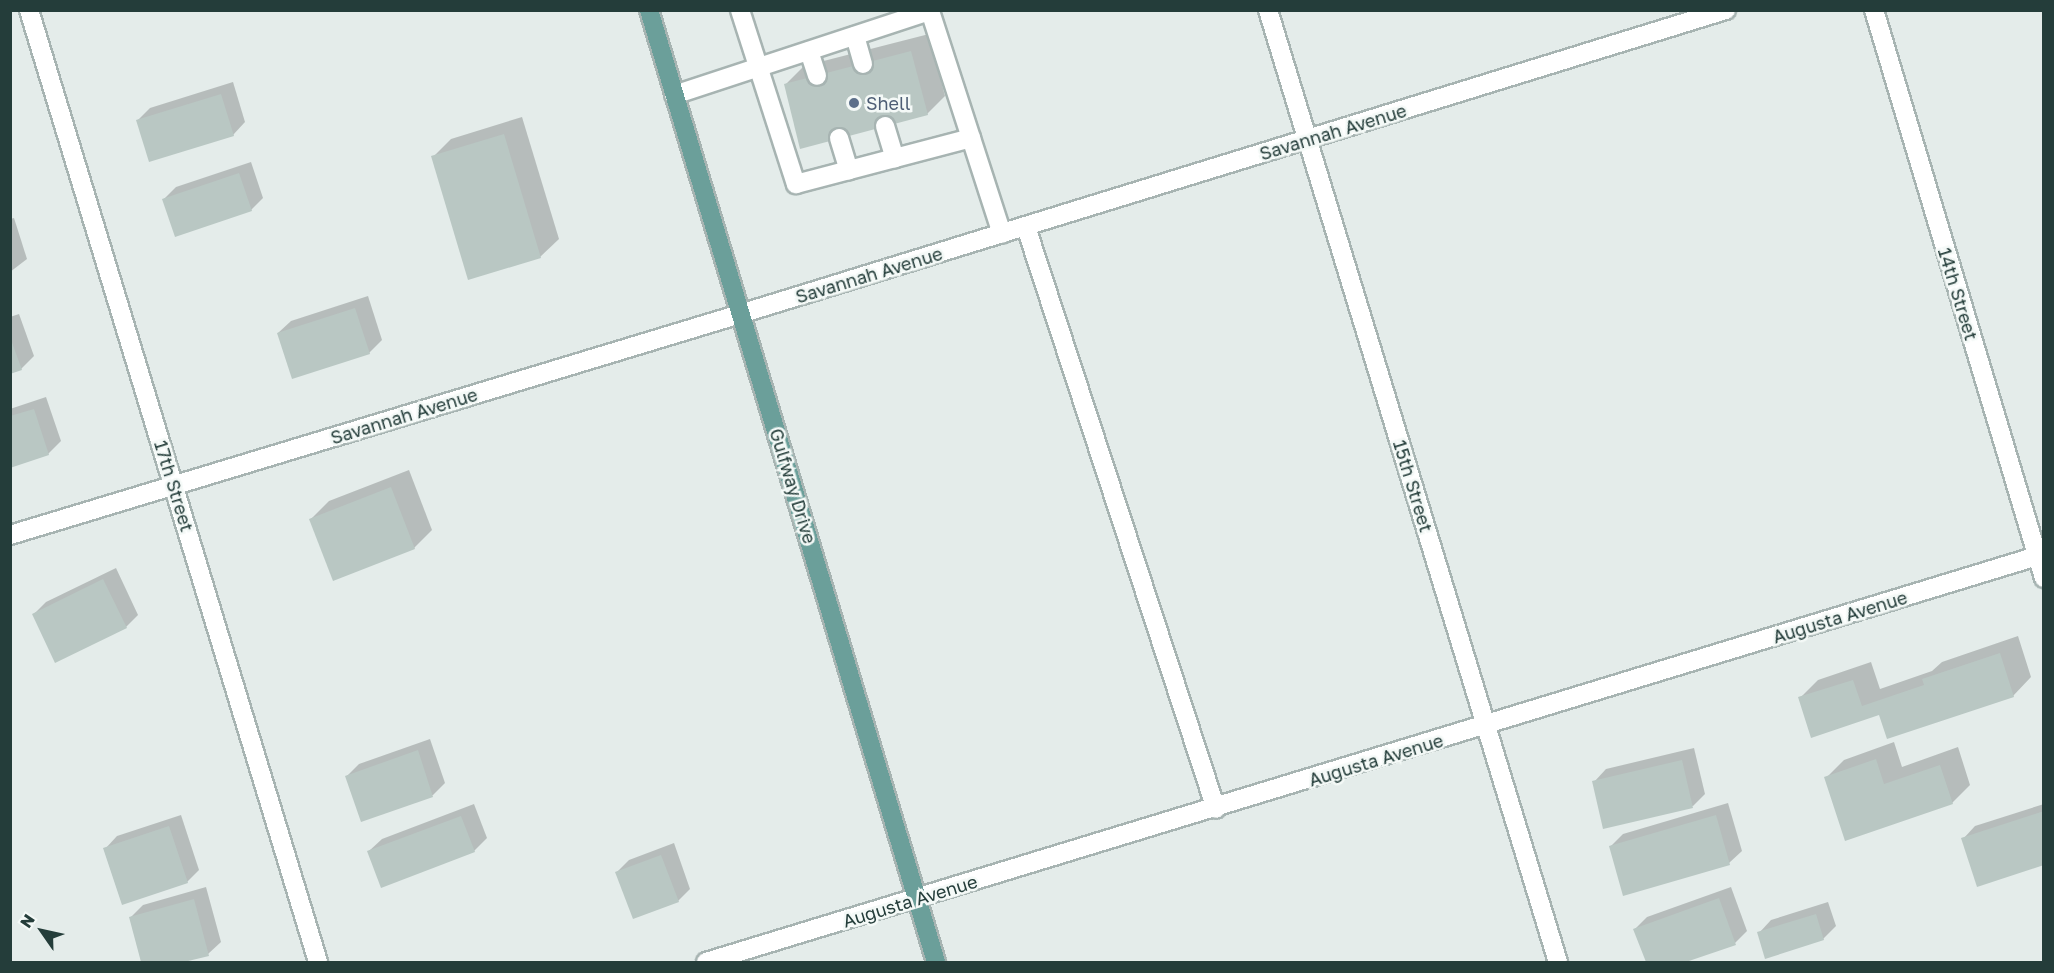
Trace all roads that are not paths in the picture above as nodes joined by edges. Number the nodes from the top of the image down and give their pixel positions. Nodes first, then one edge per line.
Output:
1 (29, 10) edge
2 (649, 10) edge
3 (740, 10) edge
4 (1268, 10) edge
5 (1726, 10) edge
6 (1874, 10) edge
7 (930, 11) edge
8 (855, 36) junction
9 (809, 51) junction
10 (863, 64) dead end
11 (757, 68) junction
12 (817, 76) dead end
13 (674, 95) junction
14 (885, 126) dead end
15 (839, 138) dead end
16 (971, 138) junction
17 (1307, 141) junction
18 (896, 158) junction
19 (849, 171) junction
20 (1026, 227) junction
21 (1002, 234) junction
22 (740, 314) junction
23 (174, 486) junction
24 (10, 535) edge
25 (2040, 555) edge
26 (2043, 578) edge
27 (1486, 727) junction
28 (1216, 809) junction
29 (917, 899) junction
30 (318, 963) edge
31 (706, 963) edge
32 (936, 963) edge
33 (1558, 963) edge

1 - 23 street, 17th Street
2 - 13 main road, Gulfway Drive
3 - 11 street
4 - 17 street, 15th Street
5 - 17 street, Savannah Avenue
6 - 25 street, 14th Street
7 - 8 street
7 - 16 street
8 - 9 street
8 - 10 street
9 - 11 street
9 - 12 street
11 - 13 street
11 - 19 street
13 - 22 main road, Gulfway Drive
14 - 18 street
15 - 19 street
16 - 18 street
16 - 21 street
17 - 20 street, Savannah Avenue
17 - 27 street, 15th Street
18 - 19 street
20 - 21 street, Savannah Avenue
20 - 28 street
21 - 22 street, Savannah Avenue
22 - 23 street, Savannah Avenue
22 - 29 main road, Gulfway Drive
23 - 24 street, Savannah Avenue
23 - 30 street, 17th Street
25 - 26 street, 14th Street
25 - 27 street, Augusta Avenue
27 - 28 street, Augusta Avenue
27 - 33 street, 15th Street
28 - 29 street, Augusta Avenue
29 - 31 street, Augusta Avenue
29 - 32 main road, Gulfway Drive

